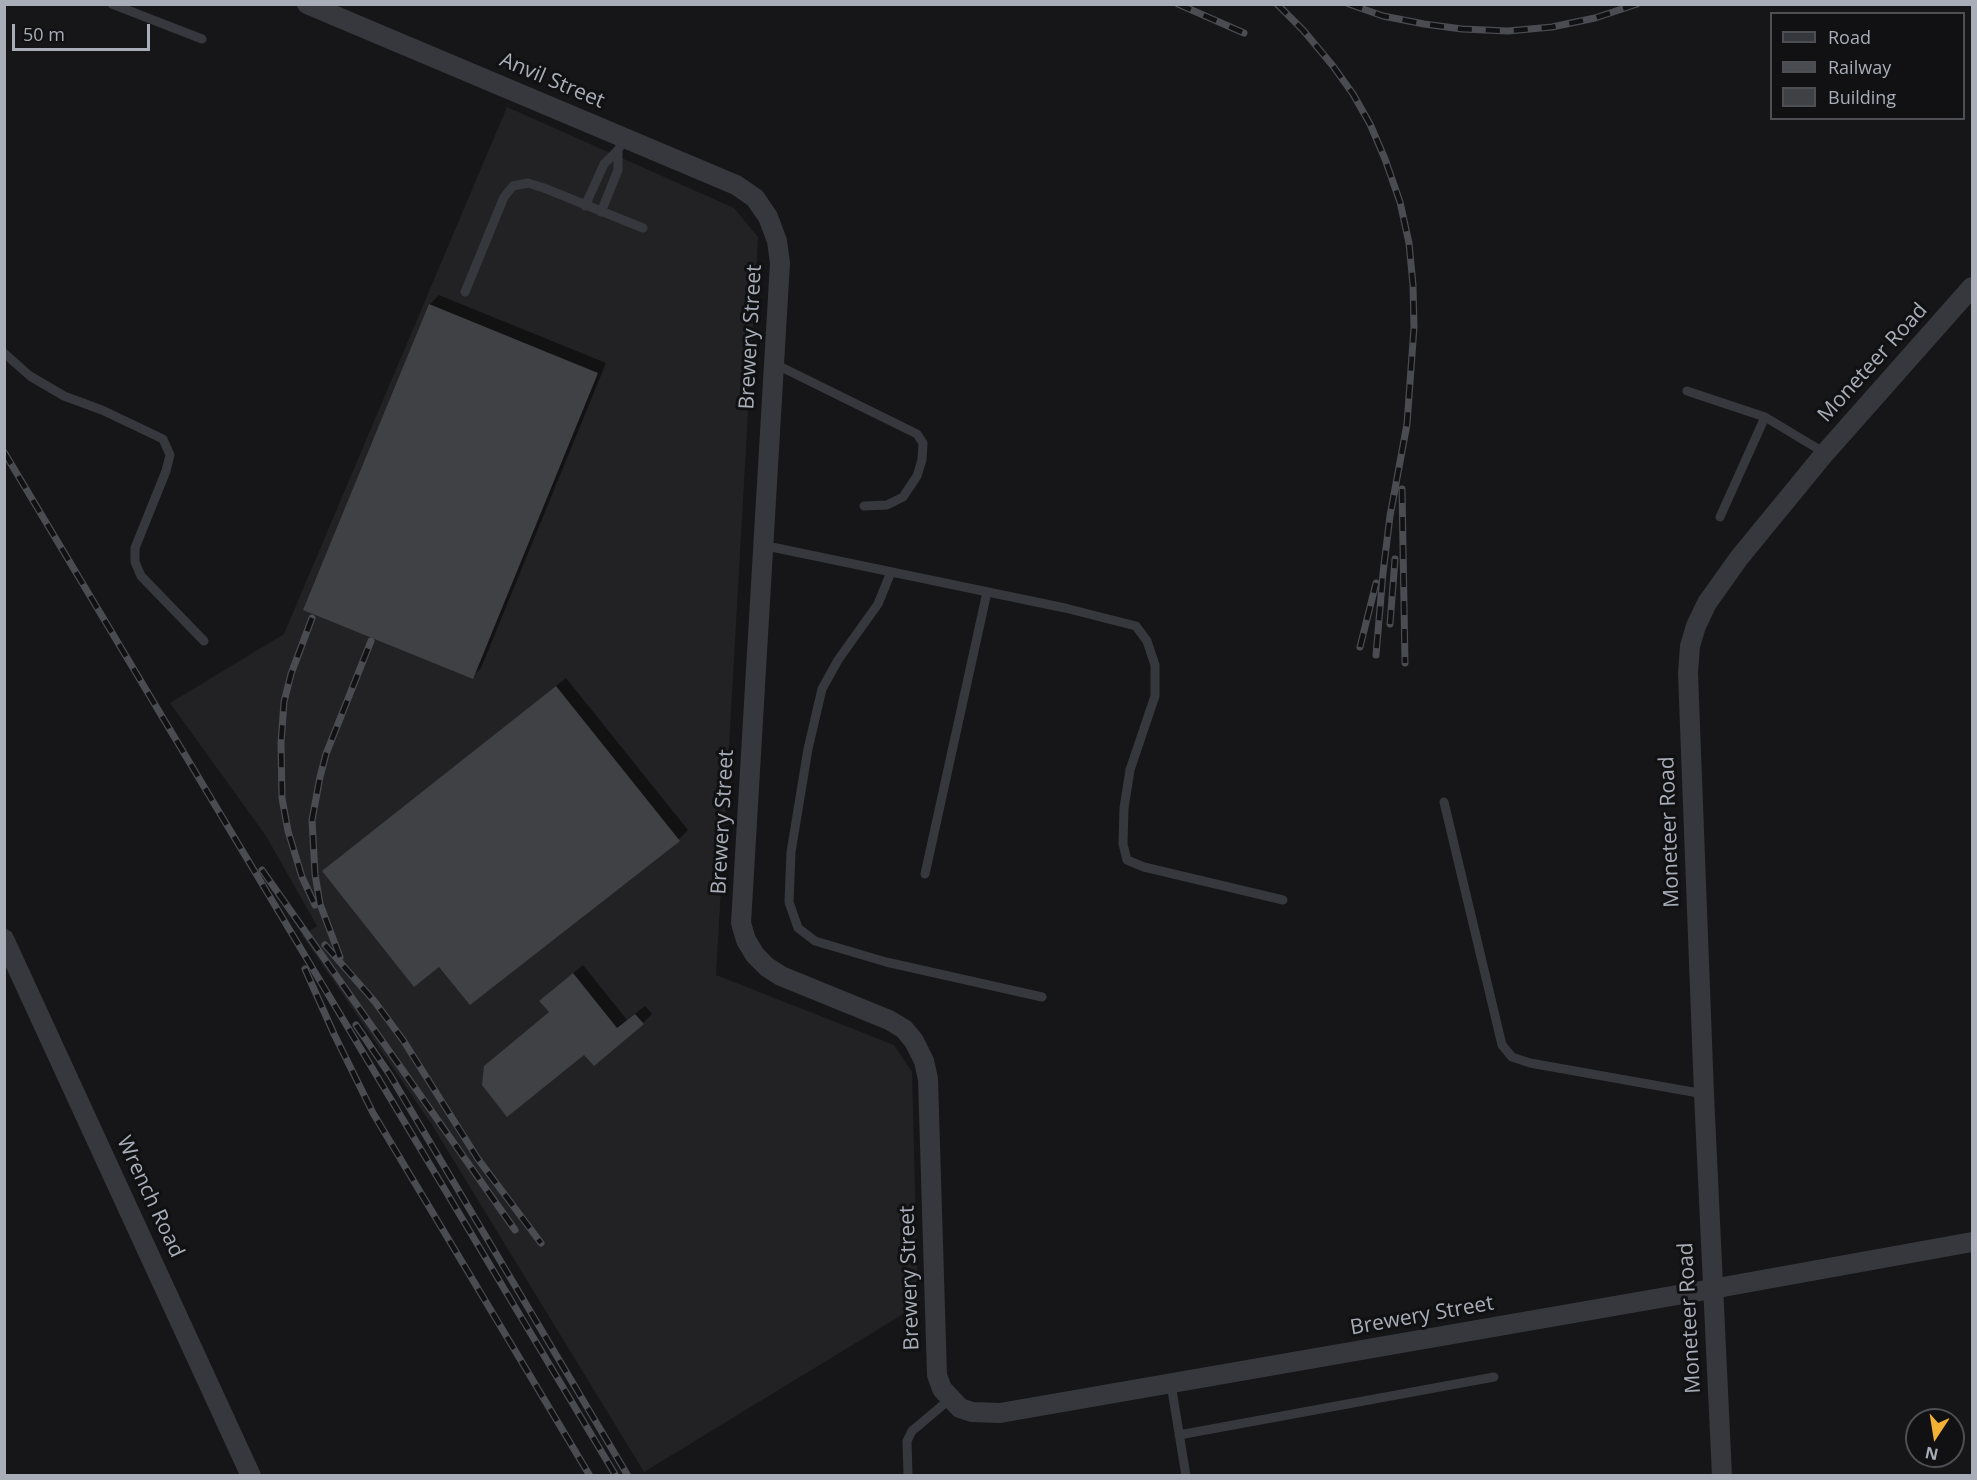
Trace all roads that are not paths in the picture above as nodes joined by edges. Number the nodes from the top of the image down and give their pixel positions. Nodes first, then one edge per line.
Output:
1 (112, 4) edge
2 (307, 4) edge
3 (202, 39) dead end
4 (622, 144) junction
5 (585, 206) junction
6 (601, 212) junction
7 (768, 217) joint
8 (643, 228) dead end
9 (1972, 287) edge
10 (465, 292) dead end
11 (4, 353) edge
12 (775, 364) junction
13 (1687, 391) dead end
14 (1765, 417) junction
15 (1825, 453) junction
16 (864, 506) dead end
17 (1720, 517) dead end
18 (762, 545) junction
19 (891, 572) junction
20 (987, 592) junction
21 (204, 641) dead end
22 (1444, 802) dead end
23 (925, 874) dead end
24 (1283, 900) dead end
25 (4, 939) edge
26 (1042, 997) dead end
27 (1704, 1094) junction
28 (1972, 1242) edge
29 (1712, 1289) junction
30 (1494, 1377) dead end
31 (1171, 1384) junction
32 (950, 1399) junction
33 (1179, 1435) junction
34 (251, 1476) edge
35 (908, 1476) edge
36 (1186, 1476) edge
37 (1722, 1476) edge

1 - 3 lane
2 - 4 street, Anvil Street
4 - 5 lane
4 - 6 lane
4 - 7 street, Anvil Street
5 - 6 lane
5 - 10 lane
6 - 8 lane
7 - 12 street, Brewery Street
9 - 15 street, Moneteer Road
11 - 21 lane
12 - 16 lane
12 - 18 street, Brewery Street
13 - 14 lane
14 - 15 lane
14 - 17 lane
15 - 27 street, Moneteer Road
18 - 19 lane
18 - 32 street, Brewery Street
19 - 20 lane
19 - 26 lane
20 - 23 lane
20 - 24 lane
22 - 27 lane
25 - 34 street, Wrench Road
27 - 29 street, Moneteer Road
28 - 29 street, Brewery Street
29 - 31 street, Brewery Street
29 - 37 street, Moneteer Road
30 - 33 lane
31 - 32 street, Brewery Street
31 - 33 lane
32 - 35 lane
33 - 36 lane

